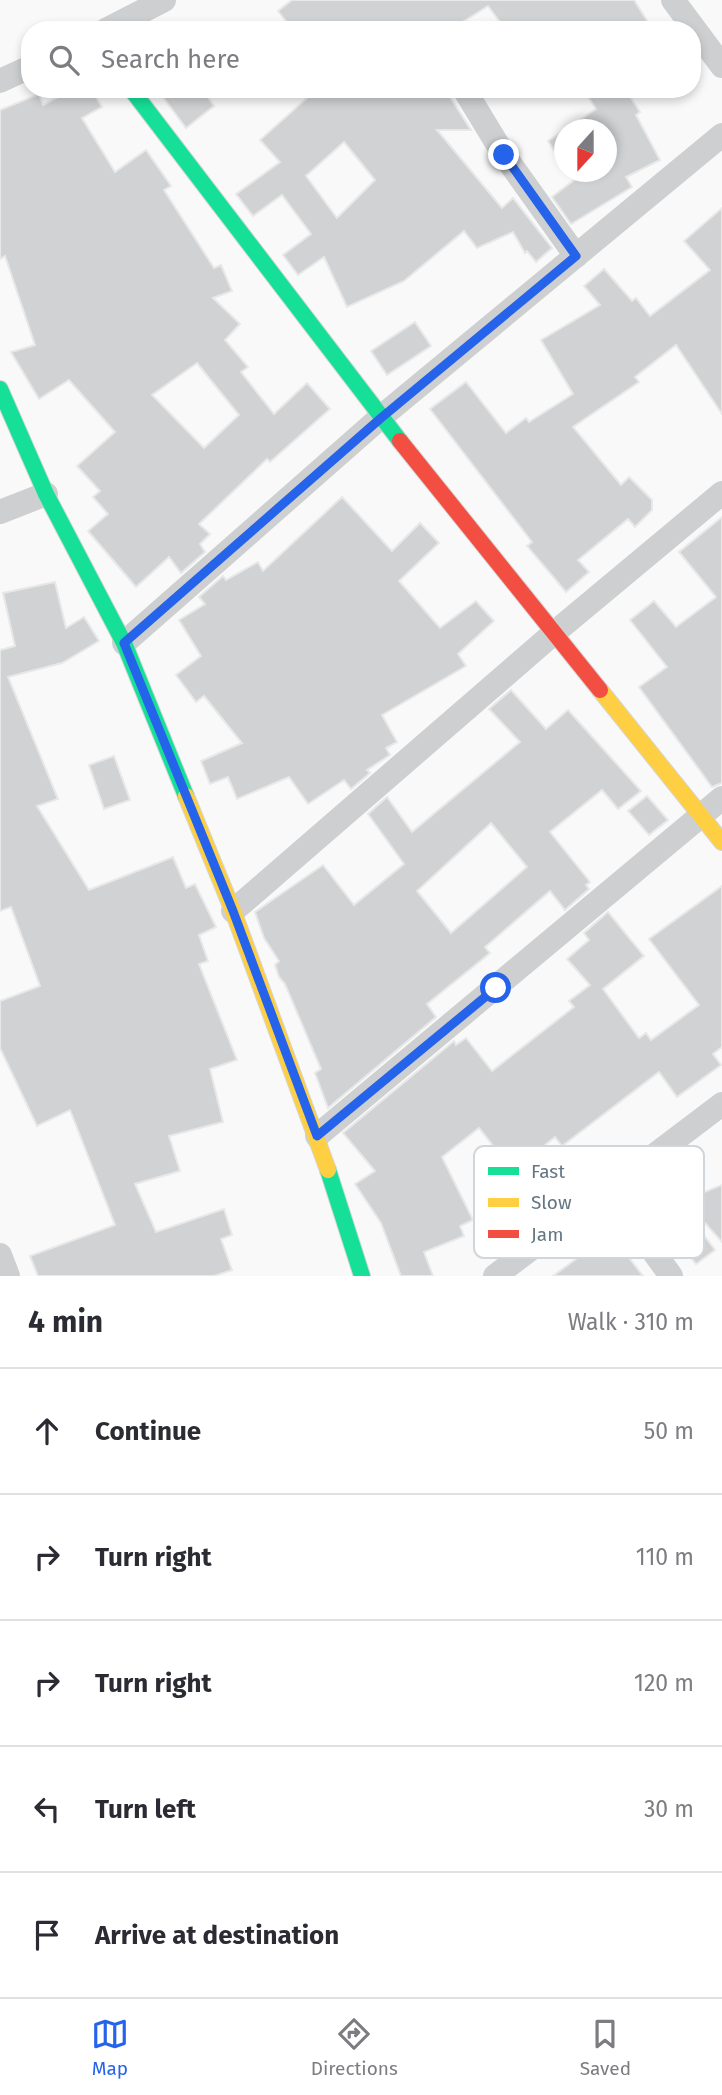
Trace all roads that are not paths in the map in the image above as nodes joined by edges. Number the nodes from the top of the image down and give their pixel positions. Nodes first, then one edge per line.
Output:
1 (673, 0) edge
2 (148, 4) edge
3 (121, 21) edge
4 (689, 21) edge
5 (701, 38) edge
6 (722, 66) edge
7 (21, 70) edge
8 (0, 81) edge
9 (138, 98) edge
10 (469, 98) edge
11 (722, 135) edge
12 (576, 256) junction
13 (0, 389) edge
14 (381, 418) junction
15 (722, 493) edge
16 (46, 494) junction
17 (0, 512) edge
18 (554, 633) junction
19 (124, 643) junction
20 (722, 798) edge
21 (702, 815) junction
22 (722, 842) edge
23 (233, 911) junction
24 (722, 1104) edge
25 (317, 1136) junction
26 (667, 1146) edge
27 (0, 1255) edge
28 (519, 1258) edge
29 (658, 1258) edge
30 (8, 1276) edge
31 (362, 1276) edge
32 (495, 1276) edge
33 (671, 1276) edge

1 - 4 street
2 - 3 street
5 - 6 street
7 - 8 street
9 - 14 street
10 - 12 street
11 - 12 street
12 - 14 street
13 - 16 street
14 - 18 street
14 - 19 street
15 - 18 street
16 - 17 street
16 - 19 street
18 - 21 street
18 - 23 street
19 - 23 street
20 - 21 street
21 - 22 street
21 - 25 street
23 - 25 street
24 - 26 street
25 - 31 street
27 - 30 street
28 - 32 street
29 - 33 street

